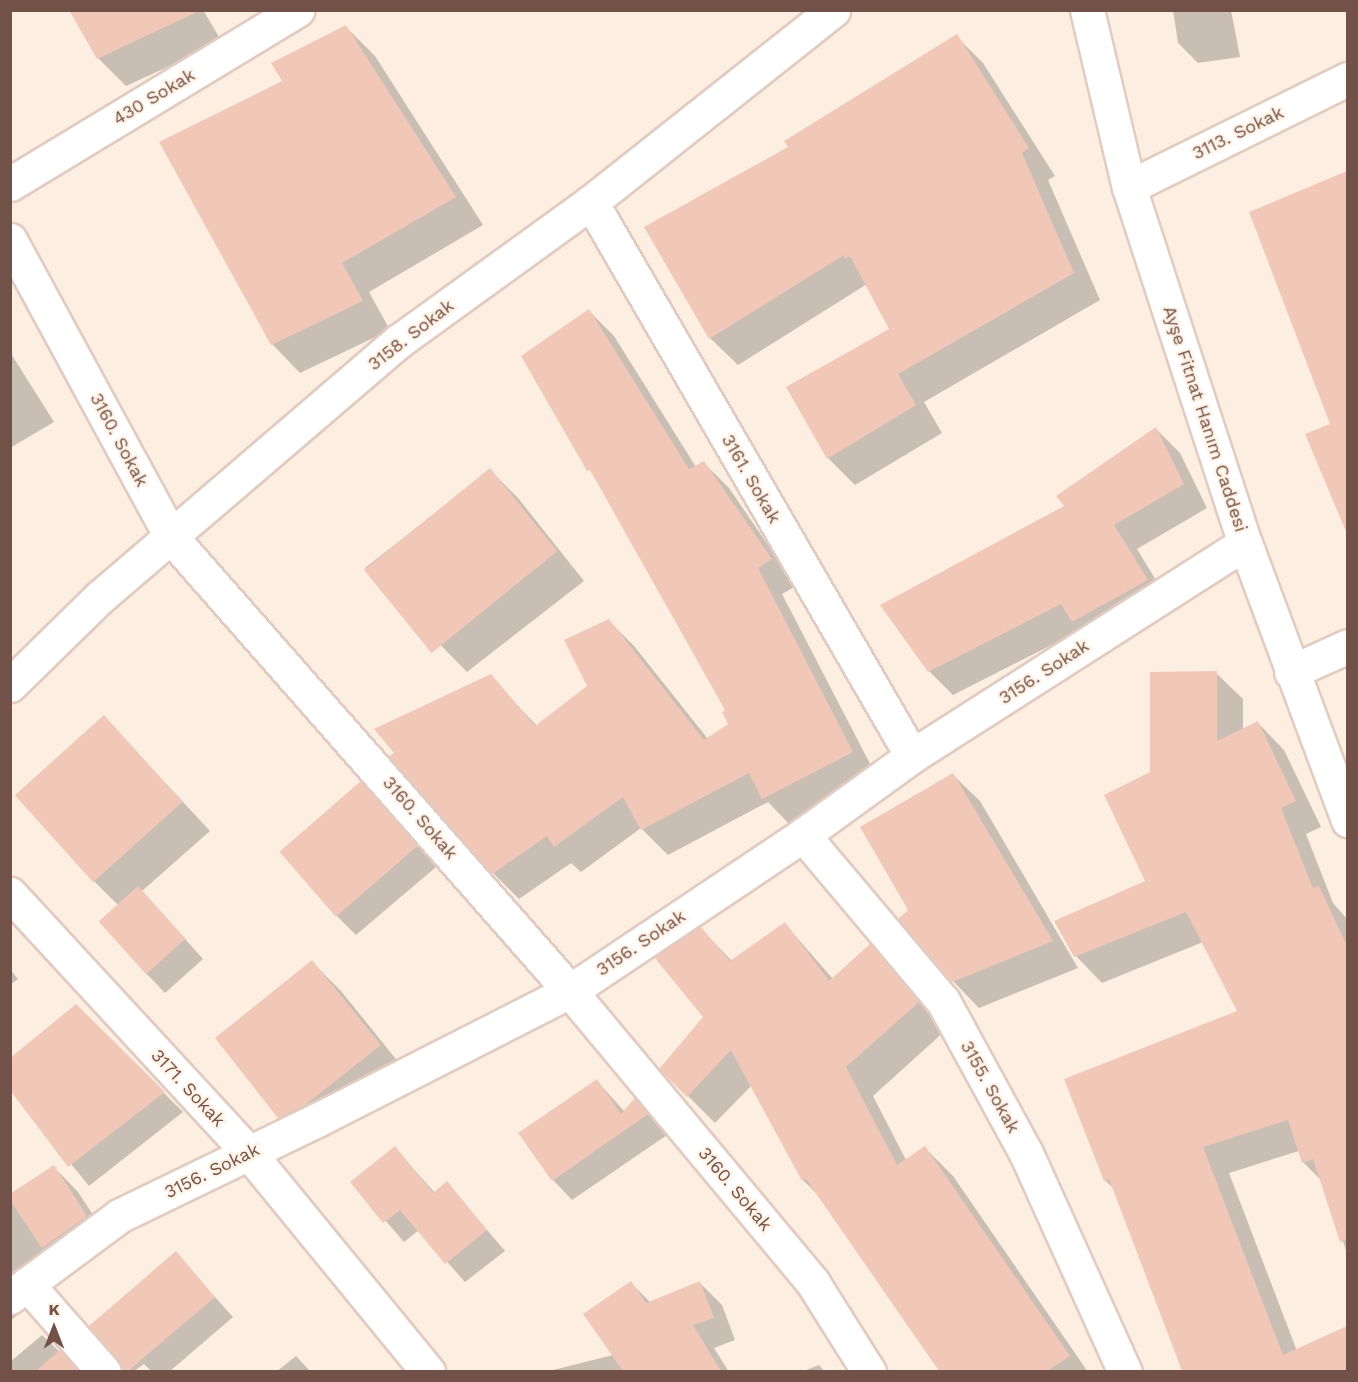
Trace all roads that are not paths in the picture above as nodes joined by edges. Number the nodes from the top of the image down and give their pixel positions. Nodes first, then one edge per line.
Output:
1 (297, 10) edge
2 (833, 10) edge
3 (1087, 10) edge
4 (1347, 79) edge
5 (10, 183) edge
6 (1129, 187) junction
7 (591, 202) junction
8 (10, 240) edge
9 (171, 537) junction
10 (1245, 543) junction
11 (1347, 646) edge
12 (1292, 672) junction
13 (10, 685) edge
14 (912, 756) junction
15 (1347, 820) edge
16 (803, 835) junction
17 (10, 894) edge
18 (570, 991) junction
19 (249, 1153) junction
20 (19, 1290) edge
21 (104, 1371) edge
22 (428, 1371) edge
23 (869, 1371) edge
24 (1125, 1371) edge

1 - 5 street, 430 Sokak
2 - 7 street, 3158. Sokak
3 - 6 street, Ayşe Fitnat Hanım Caddesi
4 - 6 street, 3113. Sokak
6 - 10 street, Ayşe Fitnat Hanım Caddesi
7 - 9 street, 3158. Sokak
7 - 14 street, 3161. Sokak
8 - 9 street, 3160. Sokak
9 - 13 street, 3158. Sokak
9 - 18 street, 3160. Sokak
10 - 12 street, Ayşe Fitnat Hanım Caddesi
10 - 14 street, 3156. Sokak
11 - 12 street
12 - 15 street, Ayşe Fitnat Hanım Caddesi
14 - 16 street, 3156. Sokak
16 - 18 street, 3156. Sokak
16 - 24 street, 3155. Sokak
17 - 19 street, 3171. Sokak
18 - 19 street, 3156. Sokak
18 - 23 street, 3160. Sokak
19 - 20 street, 3156. Sokak
19 - 22 street, 3171. Sokak
20 - 21 street

